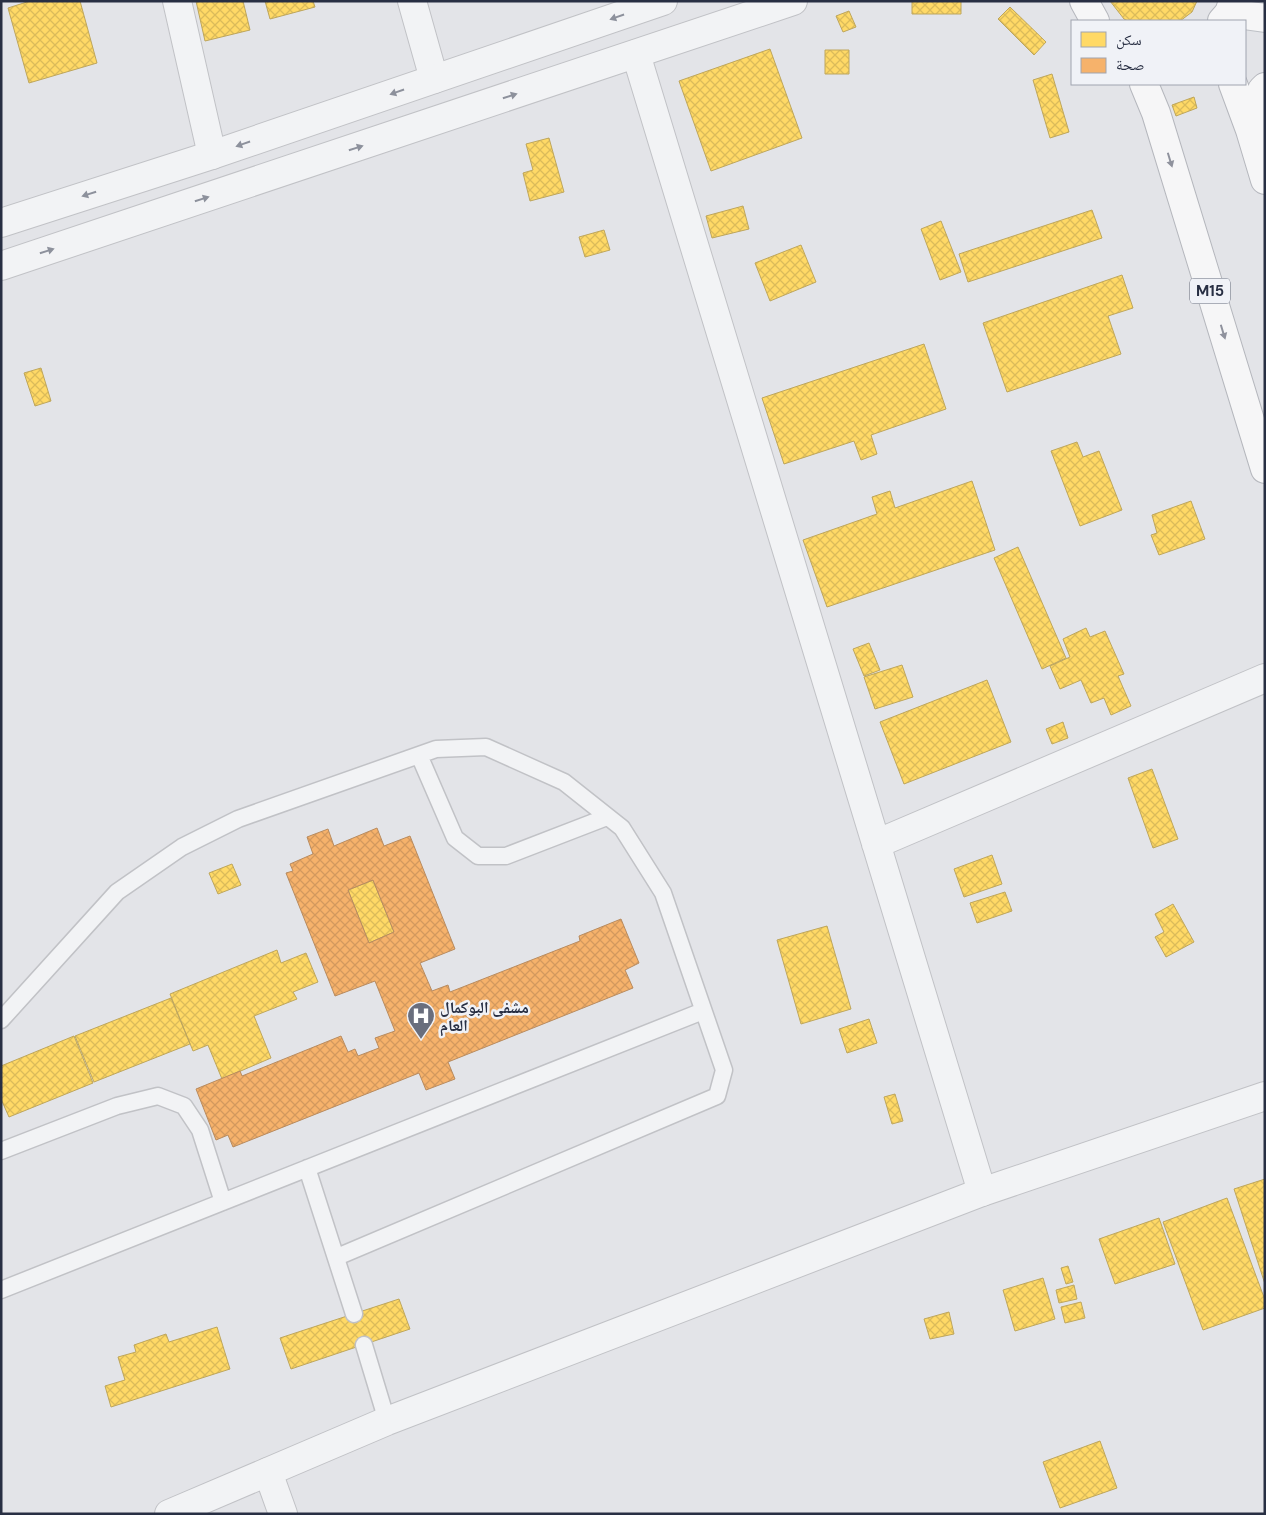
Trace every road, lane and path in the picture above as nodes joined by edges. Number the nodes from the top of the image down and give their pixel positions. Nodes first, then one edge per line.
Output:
1 (177, 1) edge
2 (412, 1) edge
3 (664, 1) edge
4 (793, 1) edge
5 (1084, 1) edge
6 (1228, 12) edge
7 (1265, 18) edge
8 (1094, 20) edge
9 (636, 54) junction
10 (434, 79) junction
11 (1144, 85) edge
12 (1232, 85) edge
13 (1265, 87) edge
14 (1250, 130) junction
15 (212, 155) junction
16 (1265, 180) edge
17 (1, 222) edge
18 (1, 266) edge
19 (1265, 469) edge
20 (1265, 678) edge
21 (419, 755) junction
22 (607, 817) junction
23 (876, 844) junction
24 (703, 1011) junction
25 (1, 1020) edge
26 (1265, 1096) edge
27 (1, 1151) edge
28 (307, 1168) junction
29 (982, 1192) junction
30 (223, 1202) junction
31 (337, 1257) junction
32 (1, 1290) edge
33 (354, 1314) dead end
34 (364, 1345) dead end
35 (387, 1421) junction
36 (268, 1472) junction
37 (169, 1514) edge
38 (283, 1514) edge

1 - 15 street
2 - 10 street
3 -> 10 street
4 - 9 street
5 - 8 main road
6 - 7 main road
18 -> 9 street
9 - 23 street
10 -> 15 street
11 -> 19 main road, M15
12 - 14 main road
13 - 14 main road
14 - 16 main road
15 -> 17 street
20 - 23 street
21 - 22 lane
21 - 22 lane
21 - 25 lane
22 - 24 lane
23 - 29 street
24 - 28 lane
24 - 31 lane
26 - 29 street
27 - 30 lane
28 - 30 lane
28 - 31 lane
29 - 35 street
30 - 32 lane
31 - 33 lane
34 - 35 lane
35 - 36 street
36 - 37 street
36 - 38 street

